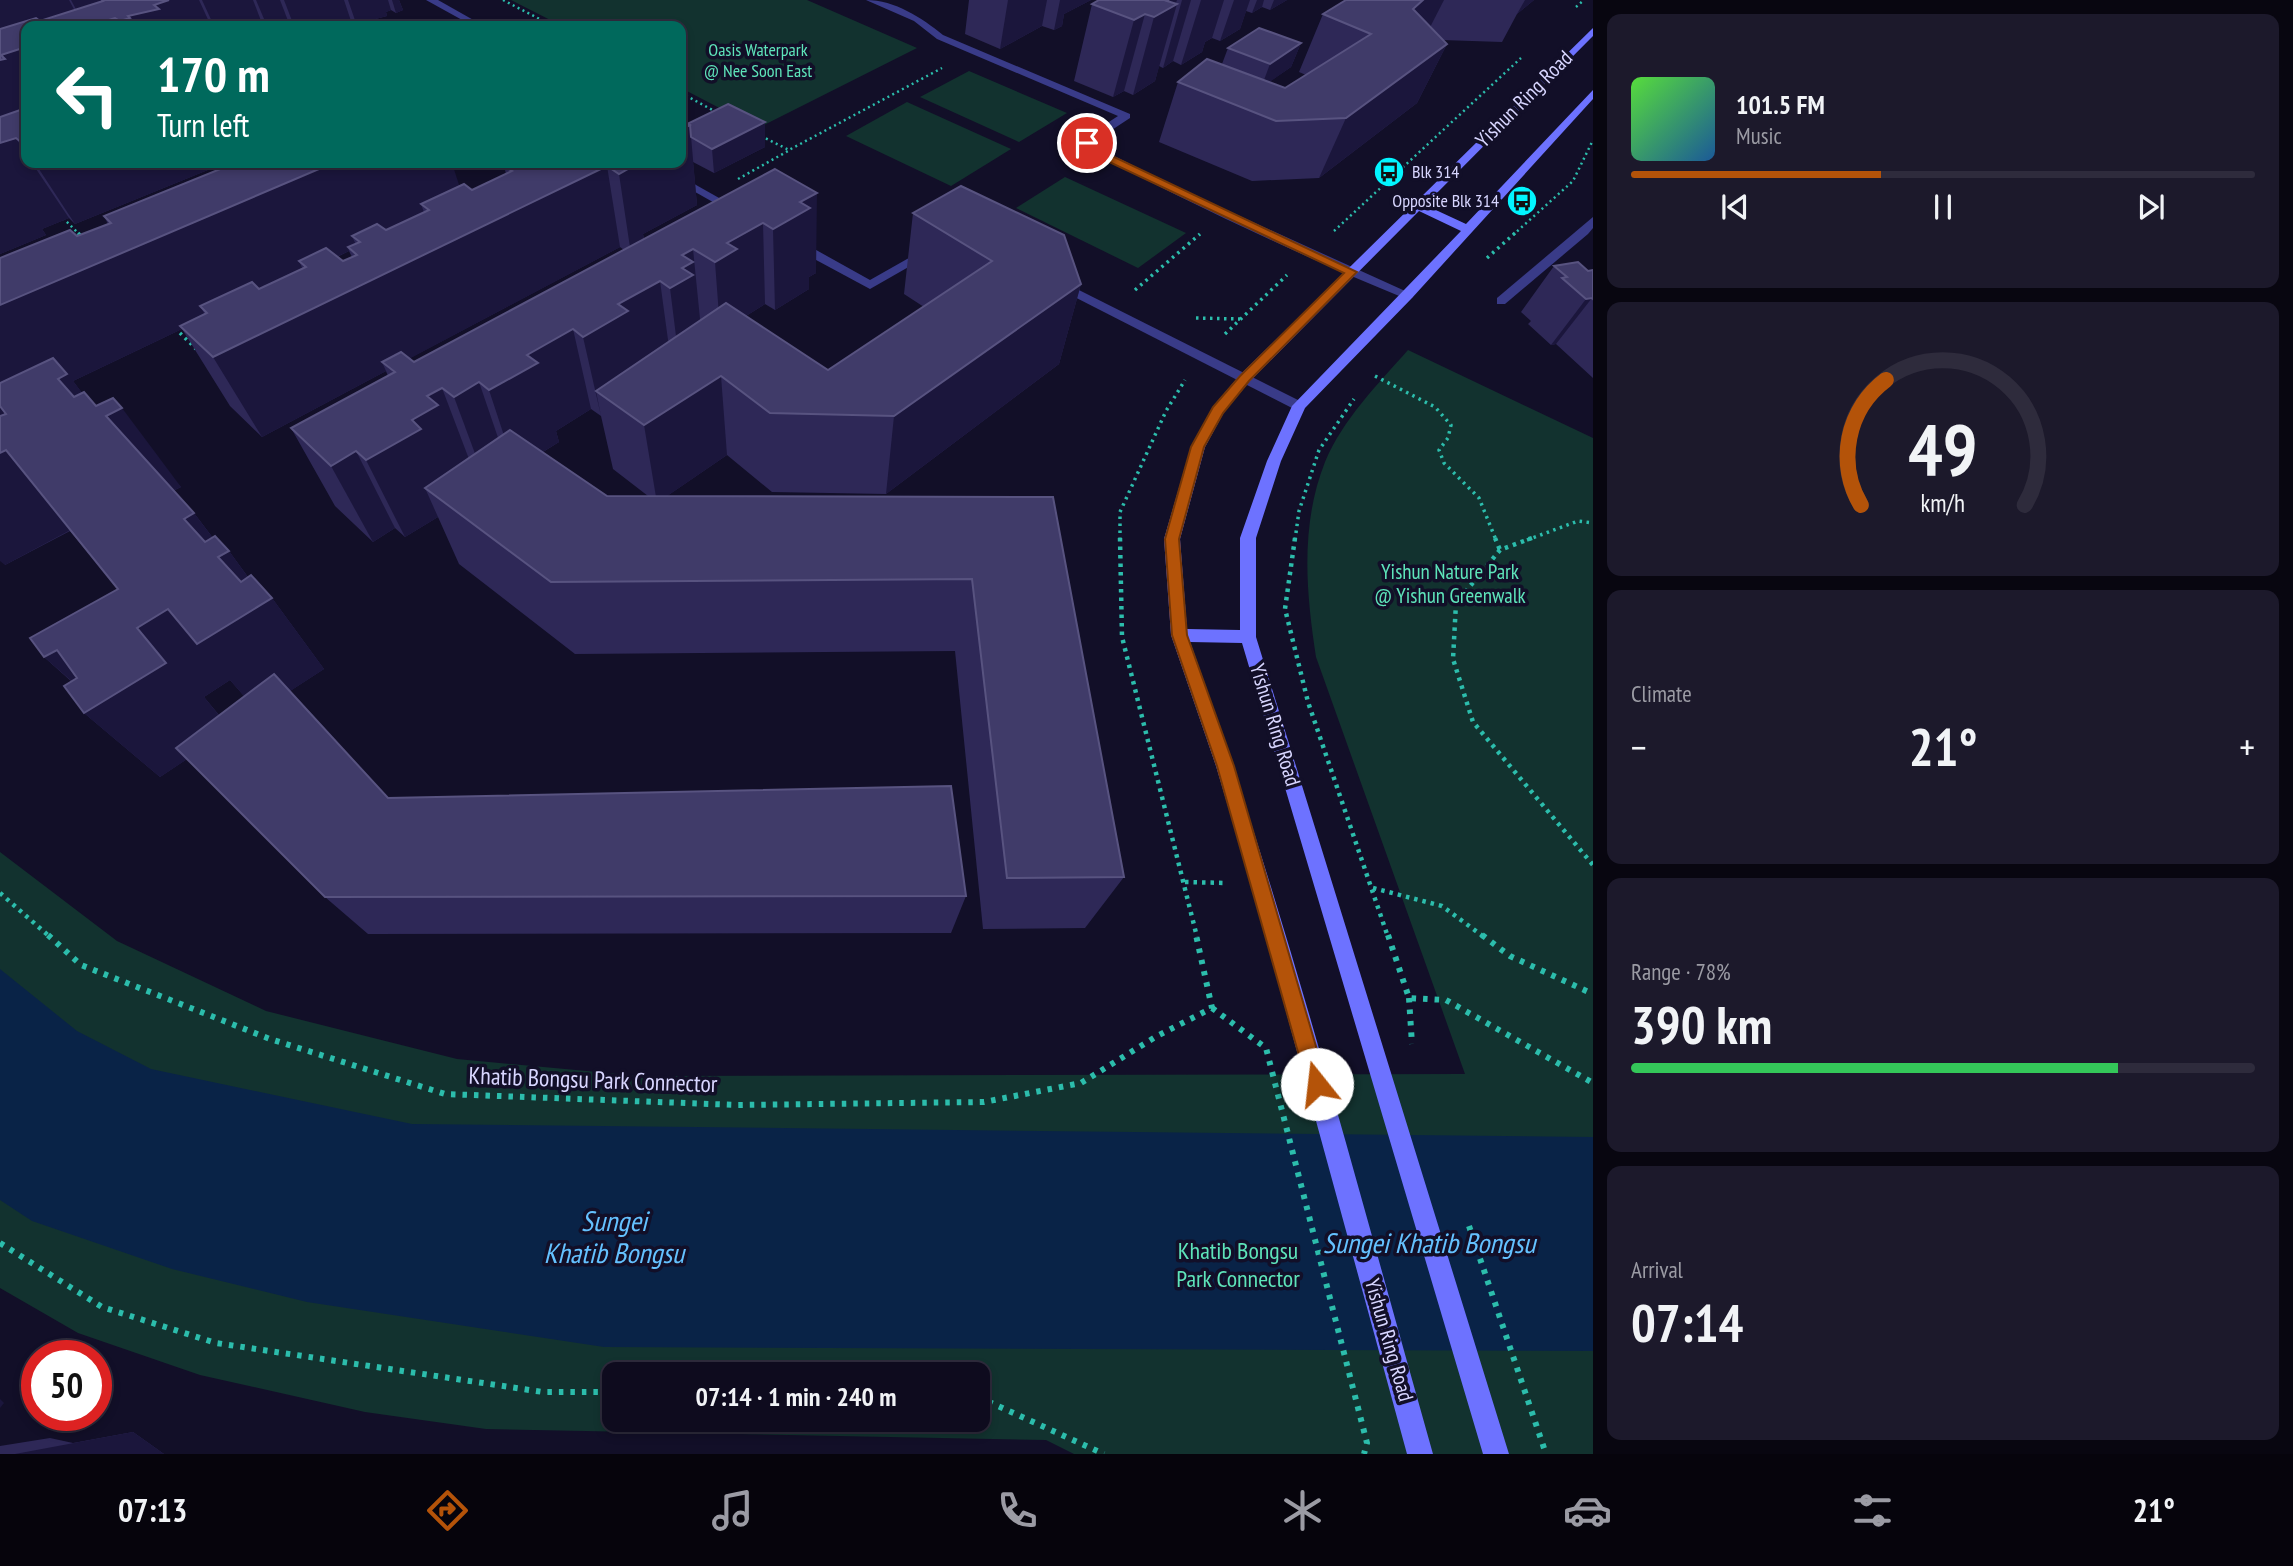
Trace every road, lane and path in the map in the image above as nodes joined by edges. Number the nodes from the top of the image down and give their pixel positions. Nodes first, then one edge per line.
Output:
1 (431, 0) edge
2 (503, 0) edge
3 (871, 0) edge
4 (470, 21) edge
5 (543, 21) edge
6 (1593, 31) edge
7 (972, 52) junction
8 (1593, 93) edge
9 (686, 96) edge
10 (729, 119) edge
11 (753, 131) edge
12 (1593, 139) edge
13 (789, 150) junction
14 (658, 168) edge
15 (708, 195) junction
16 (1417, 206) junction
17 (63, 218) dead end
18 (1593, 220) edge
19 (754, 221) edge
20 (1469, 230) junction
21 (1205, 231) dead end
22 (1589, 232) edge
23 (789, 240) edge
24 (90, 245) edge
25 (936, 248) edge
26 (1481, 264) dead end
27 (1351, 272) junction
28 (1041, 275) edge
29 (1408, 295) junction
30 (1500, 301) dead end
31 (1110, 311) junction
32 (174, 327) dead end
33 (202, 355) edge
34 (1384, 366) dead end
35 (1375, 376) junction
36 (1244, 379) junction
37 (1367, 384) dead end
38 (1360, 392) dead end
39 (1299, 406) junction
40 (1593, 523) edge
41 (1500, 550) junction
42 (1179, 635) junction
43 (1248, 637) junction
44 (1593, 865) edge
45 (1185, 882) dead end
46 (1372, 888) junction
47 (0, 893) edge
48 (1593, 994) edge
49 (1409, 998) junction
50 (1212, 1008) junction
51 (1413, 1055) dead end
52 (1593, 1083) edge
53 (1467, 1219) dead end
54 (0, 1243) edge
55 (602, 1392) edge
56 (990, 1402) edge
57 (1419, 1450) edge
58 (1495, 1451) edge
59 (1546, 1453) edge
60 (1104, 1454) edge
61 (1364, 1454) edge

1 - 4 lane
2 - 5 path
3 - 7 lane
6 - 16 main road, Yishun Ring Road
7 - 13 path
7 - 27 lane
8 - 20 main road, Yishun Ring Road
9 - 10 path
11 - 13 path
12 - 26 path
13 - 15 path
14 - 15 lane
15 - 19 lane
16 - 20 main road
16 - 27 main road, Yishun Ring Road
17 - 24 path
18 - 22 lane
20 - 29 main road, Yishun Ring Road
21 - 31 path
22 - 30 lane
23 - 25 lane
27 - 29 lane
27 - 36 main road, Yishun Ring Road
28 - 31 lane
29 - 39 main road, Yishun Ring Road
31 - 36 lane
32 - 33 path
34 - 35 path
35 - 37 path
35 - 41 path
36 - 39 lane
36 - 42 main road, Yishun Ring Road
38 - 46 path
39 - 43 main road, Yishun Ring Road
40 - 41 path
41 - 44 path
42 - 43 main road
42 - 57 main road, Yishun Ring Road
43 - 58 main road, Yishun Ring Road
45 - 50 path
46 - 48 path
46 - 49 path
47 - 50 path, Khatib Bongsu Park Connector
49 - 51 path
49 - 52 path
50 - 61 path
53 - 59 path
54 - 55 path
56 - 60 path

